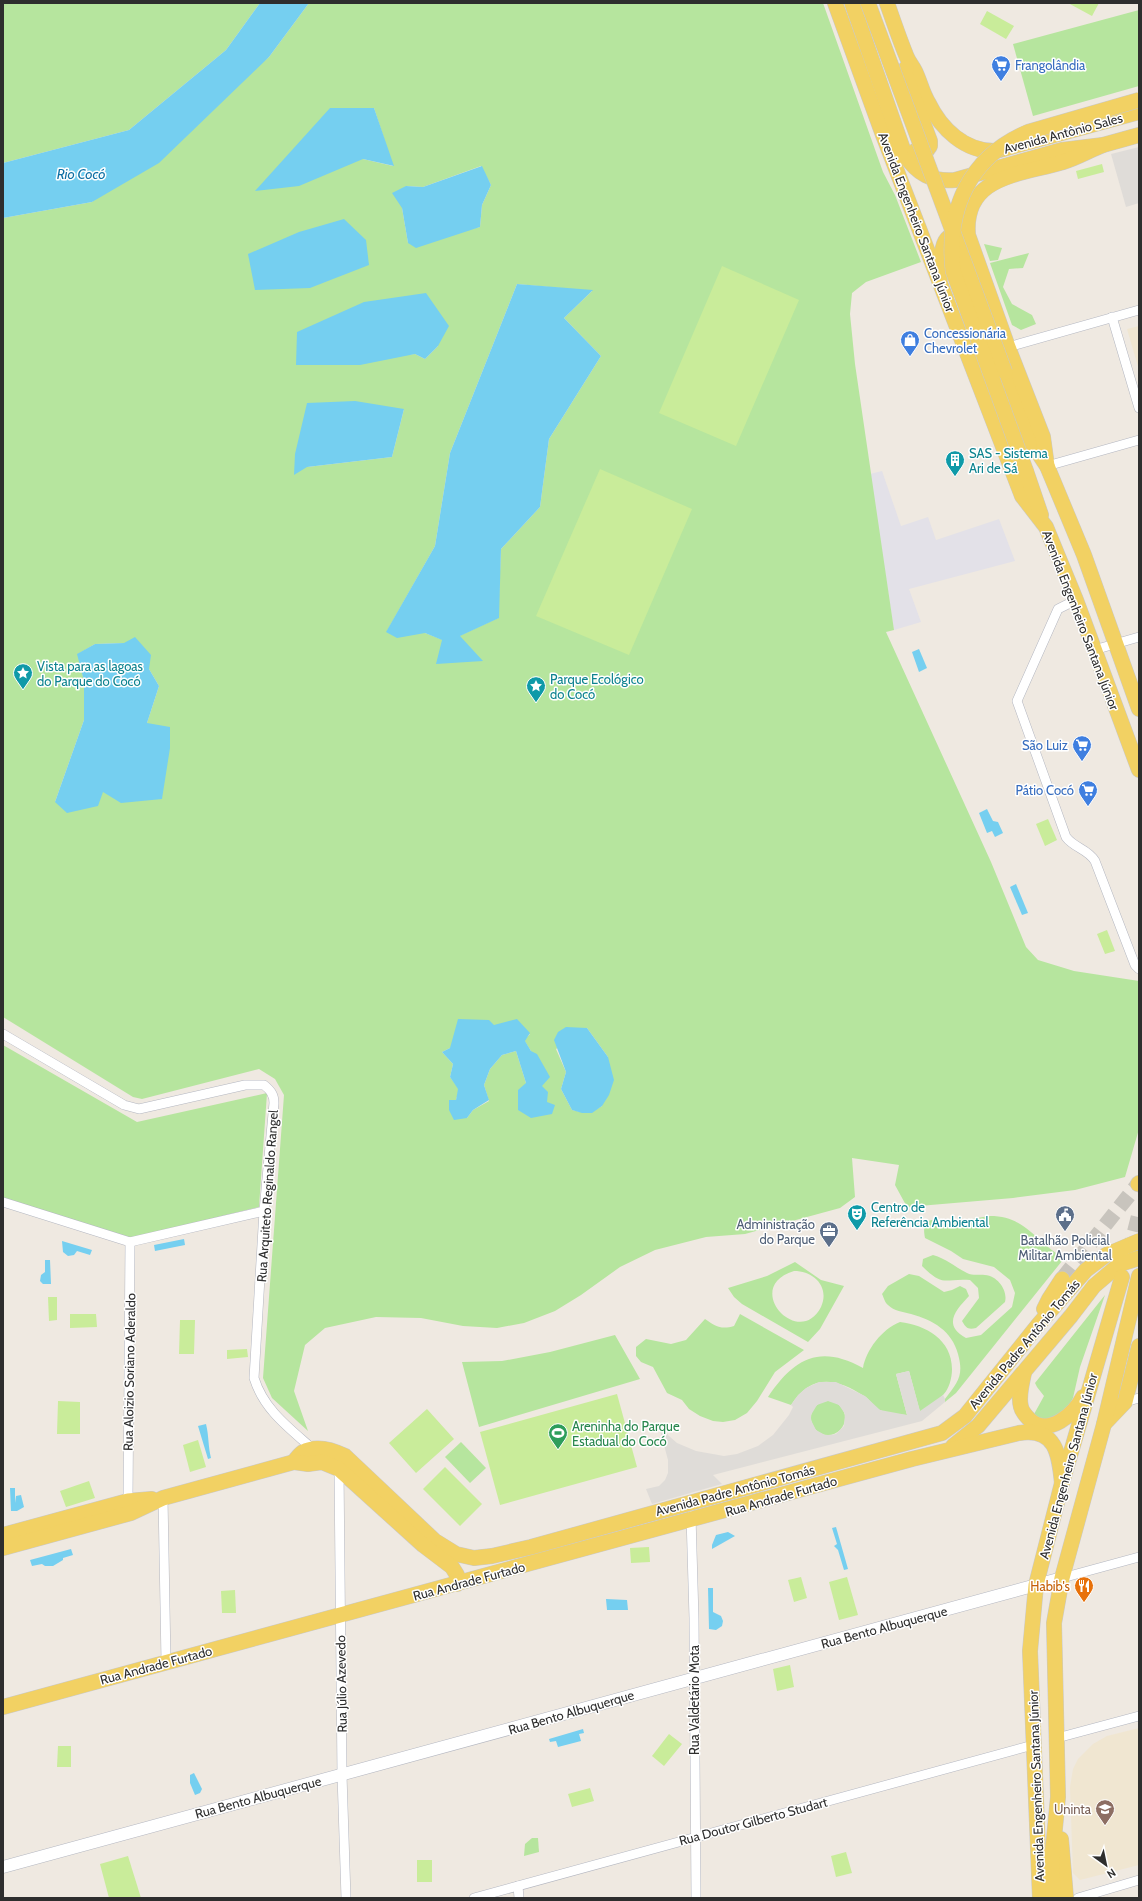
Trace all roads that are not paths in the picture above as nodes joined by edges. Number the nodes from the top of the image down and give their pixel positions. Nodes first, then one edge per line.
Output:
1 (835, 3) edge
2 (852, 3) edge
3 (868, 3) edge
4 (887, 3) edge
5 (907, 57) junction
6 (872, 58) junction
7 (1139, 100) edge
8 (1139, 112) edge
9 (1139, 135) edge
10 (1103, 145) junction
11 (972, 246) junction
12 (946, 296) junction
13 (1139, 310) edge
14 (1112, 317) junction
15 (1008, 347) junction
16 (1139, 408) edge
17 (1139, 440) edge
18 (1047, 466) junction
19 (1046, 527) junction
20 (1076, 600) junction
21 (1139, 637) edge
22 (1115, 644) junction
23 (1094, 650) junction
24 (1139, 709) edge
25 (1139, 770) edge
26 (1139, 969) edge
27 (3, 1034) edge
28 (3, 1202) edge
29 (264, 1211) junction
30 (1139, 1241) edge
31 (130, 1242) junction
32 (1139, 1258) edge
33 (1139, 1276) edge
34 (1122, 1278) dead end
35 (1062, 1279) tunnel mouth
36 (1038, 1325) junction
37 (1139, 1346) edge
38 (1095, 1369) junction
39 (1024, 1373) junction
40 (1132, 1400) edge
41 (1104, 1424) junction
42 (314, 1450) junction
43 (934, 1454) junction
44 (294, 1462) junction
45 (339, 1469) junction
46 (1062, 1483) junction
47 (368, 1495) junction
48 (163, 1498) junction
49 (128, 1501) junction
50 (690, 1502) junction
51 (402, 1508) junction
52 (413, 1519) junction
53 (691, 1521) junction
54 (3, 1535) edge
55 (423, 1545) junction
56 (3, 1548) edge
57 (1139, 1557) edge
58 (1062, 1578) junction
59 (457, 1584) junction
60 (1036, 1585) junction
61 (340, 1616) junction
62 (166, 1661) junction
63 (694, 1678) junction
64 (3, 1707) edge
65 (1139, 1716) edge
66 (1056, 1738) junction
67 (1033, 1745) junction
68 (342, 1775) junction
69 (1058, 1797) junction
70 (1037, 1810) junction
71 (695, 1836) junction
72 (1046, 1859) junction
73 (3, 1867) edge
74 (1139, 1880) edge
75 (518, 1886) junction
76 (346, 1898) edge
77 (474, 1898) edge
78 (519, 1898) edge
79 (696, 1898) edge
80 (1030, 1898) edge
81 (1040, 1898) edge
82 (1053, 1898) edge
83 (1066, 1898) edge
84 (1078, 1898) edge

1 - 12 main road, Avenida Engenheiro Santana Júnior
2 - 6 main road
3 - 18 main road, Avenida Engenheiro Santana Júnior, bridge
4 - 5 main road
5 - 6 main road
5 - 8 main road, Avenida Antônio Sales
6 - 10 main road
7 - 19 main road, bridge
9 - 10 main road, Avenida Antônio Sales
10 - 11 main road
11 - 12 main road
11 - 15 main road
12 - 19 main road, Avenida Engenheiro Santana Júnior
13 - 14 street
14 - 15 street
14 - 16 street
15 - 18 main road
17 - 18 street
18 - 22 main road, Avenida Engenheiro Santana Júnior
19 - 20 main road, Avenida Engenheiro Santana Júnior
20 - 23 main road, Avenida Engenheiro Santana Júnior
20 - 26 street
21 - 22 street
22 - 23 street
22 - 24 main road, Avenida Engenheiro Santana Júnior
23 - 25 main road, Avenida Engenheiro Santana Júnior
27 - 29 street, Rua Arquiteto Reginaldo Rangel
28 - 31 street
29 - 31 street
29 - 42 street, Rua Arquiteto Reginaldo Rangel
30 - 36 main road, Avenida Padre Antônio Tomás
31 - 49 street, Rua Aloizio Soriano Aderaldo
32 - 39 main road, Avenida Padre Antônio Tomás
33 - 41 main road, Avenida Engenheiro Santana Júnior
34 - 38 main road, Avenida Engenheiro Santana Júnior
35 - 36 main road
36 - 50 main road, Avenida Padre Antônio Tomás
37 - 40 main road
38 - 39 main road
38 - 46 main road, Avenida Engenheiro Santana Júnior
39 - 43 main road, Avenida Padre Antônio Tomás
40 - 41 main road
41 - 58 main road, Avenida Engenheiro Santana Júnior
42 - 44 main road, Avenida Padre Antônio Tomás
42 - 51 main road, Avenida Padre Antônio Tomás
43 - 46 main road
43 - 53 main road, Rua Andrade Furtado
44 - 45 main road, Avenida Padre Antônio Tomás
44 - 48 main road, Avenida Padre Antônio Tomás
45 - 47 main road, Avenida Padre Antônio Tomás
45 - 61 street, Rua Júlio Azevedo
46 - 60 main road, Avenida Engenheiro Santana Júnior
47 - 51 main road
47 - 55 main road, Avenida Padre Antônio Tomás
48 - 49 main road, Avenida Padre Antônio Tomás
48 - 56 main road, Avenida Padre Antônio Tomás
48 - 62 street
49 - 54 main road, Avenida Padre Antônio Tomás
50 - 52 main road, Avenida Padre Antônio Tomás
50 - 53 street, Rua Valdetário Mota
51 - 52 main road, Avenida Padre Antônio Tomás
52 - 55 main road
53 - 59 main road, Rua Andrade Furtado
53 - 63 street, Rua Valdetário Mota
55 - 59 main road, Avenida Padre Antônio Tomás
57 - 58 street, Rua Bento Albuquerque
58 - 60 street, Rua Bento Albuquerque
58 - 66 main road, Avenida Engenheiro Santana Júnior
59 - 61 main road, Rua Andrade Furtado
60 - 63 street, Rua Bento Albuquerque
60 - 67 main road, Avenida Engenheiro Santana Júnior
61 - 62 main road, Rua Andrade Furtado
61 - 68 street, Rua Júlio Azevedo
62 - 64 main road, Rua Andrade Furtado
63 - 68 street, Rua Bento Albuquerque
63 - 71 street, Rua Valdetário Mota
65 - 66 street
66 - 69 main road, Avenida Engenheiro Santana Júnior
67 - 70 main road, Avenida Engenheiro Santana Júnior
67 - 71 street, Rua Doutor Gilberto Studart
68 - 73 street, Rua Bento Albuquerque
68 - 76 street, Rua Júlio Azevedo
69 - 72 main road, Avenida Engenheiro Santana Júnior
69 - 83 main road
70 - 72 main road, Avenida Engenheiro Santana Júnior
70 - 80 main road
71 - 75 street, Rua Doutor Gilberto Studart
71 - 79 street, Rua Valdetário Mota
72 - 81 main road, Avenida Engenheiro Santana Júnior
72 - 82 main road, Avenida Engenheiro Santana Júnior
74 - 84 street
75 - 77 street, Rua Doutor Gilberto Studart
75 - 78 street

